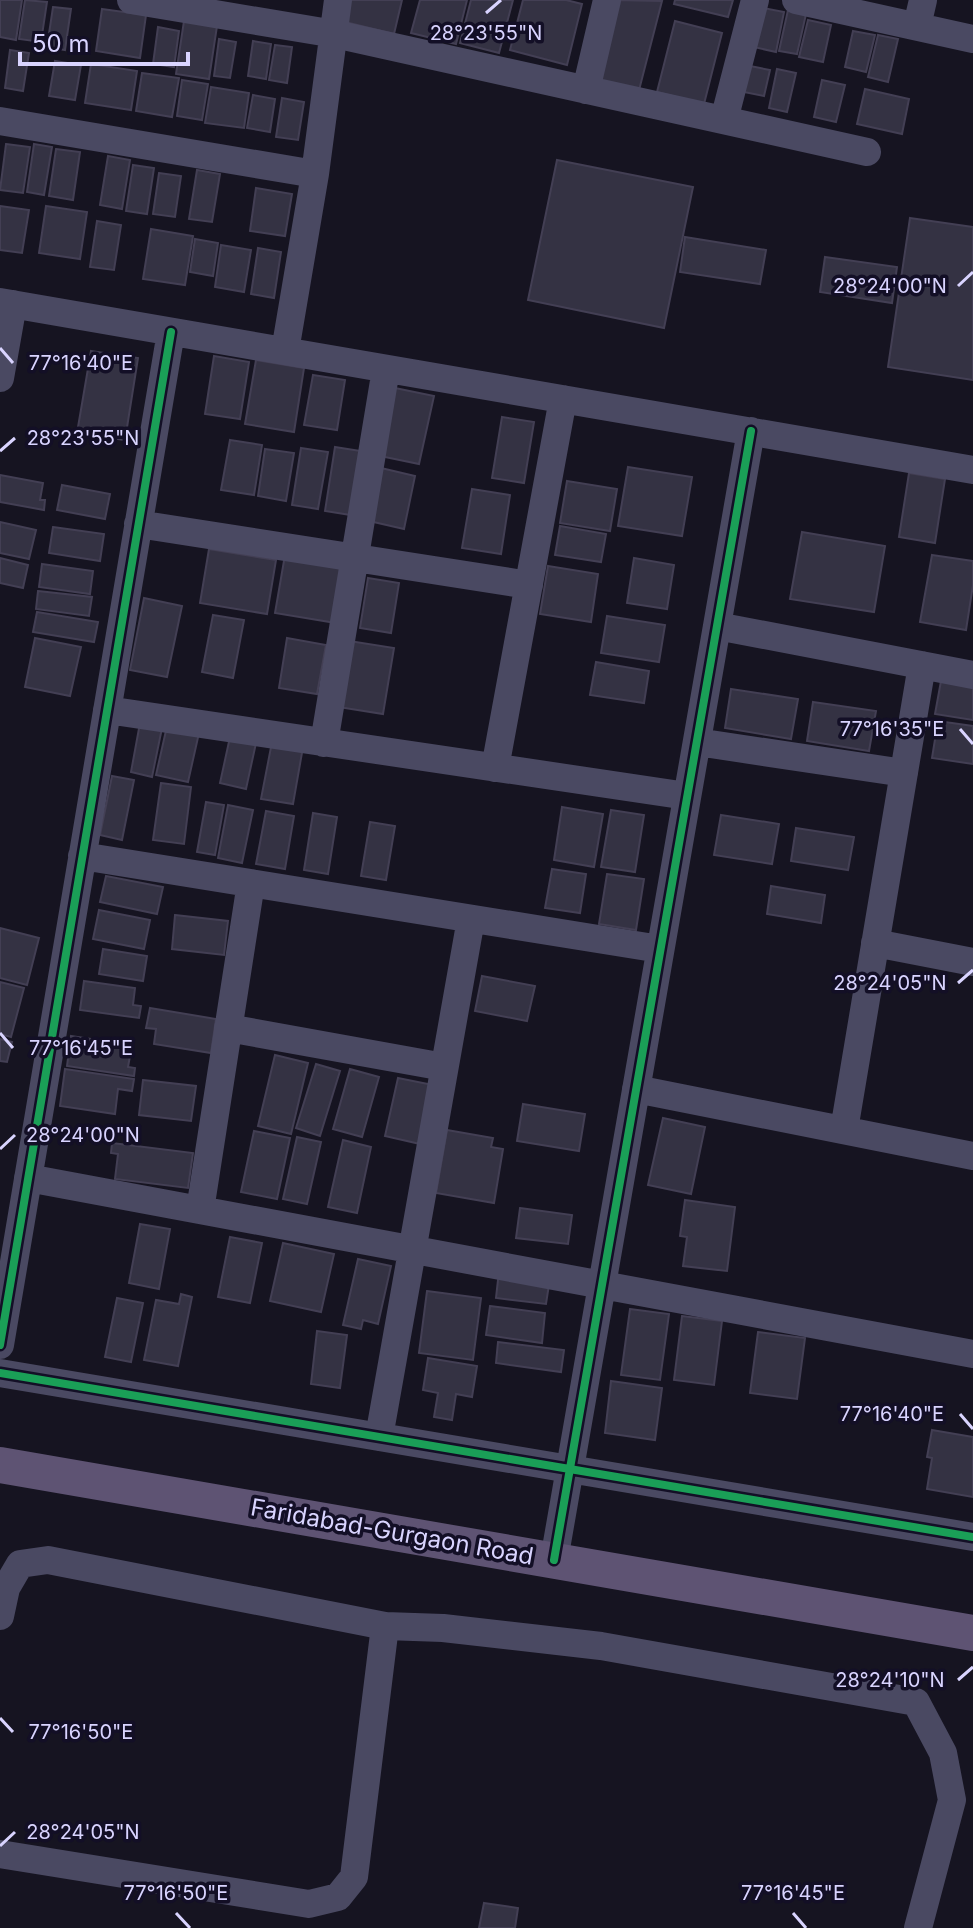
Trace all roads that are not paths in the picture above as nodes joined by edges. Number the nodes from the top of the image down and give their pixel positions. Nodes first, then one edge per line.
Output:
1 (131, 0) edge
2 (338, 0) edge
3 (607, 0) edge
4 (755, 0) edge
5 (796, 0) edge
6 (920, 13) edge
7 (335, 34) junction
8 (973, 39) edge
9 (586, 90) junction
10 (724, 120) junction
11 (0, 121) edge
12 (867, 152) dead end
13 (315, 174) junction
14 (6, 303) edge
15 (171, 332) junction
16 (285, 351) junction
17 (386, 369) junction
18 (0, 378) edge
19 (563, 399) junction
20 (751, 431) junction
21 (973, 470) edge
22 (138, 524) junction
23 (355, 558) junction
24 (529, 585) junction
25 (717, 626) junction
26 (922, 665) junction
27 (973, 675) edge
28 (107, 710) junction
29 (697, 742) junction
30 (324, 743) junction
31 (495, 768) junction
32 (904, 773) junction
33 (687, 796) junction
34 (82, 856) junction
35 (251, 883) junction
36 (471, 919) junction
37 (875, 943) junction
38 (660, 949) junction
39 (973, 962) edge
40 (228, 1028) junction
41 (444, 1067) junction
42 (636, 1089) junction
43 (844, 1130) junction
44 (973, 1156) edge
45 (28, 1178) junction
46 (200, 1210) junction
47 (412, 1250) junction
48 (602, 1285) junction
49 (0, 1345) edge
50 (973, 1354) edge
51 (0, 1373) edge
52 (379, 1437) junction
53 (0, 1444) edge
54 (0, 1465) edge
55 (570, 1470) junction
56 (973, 1537) edge
57 (556, 1550) junction
58 (973, 1609) edge
59 (0, 1616) edge
60 (385, 1626) junction
61 (973, 1633) edge
62 (0, 1854) edge
63 (918, 1928) edge

1 - 7 street
2 - 7 street
3 - 9 street
4 - 10 street
5 - 6 street
6 - 8 street
7 - 9 street
7 - 13 street
9 - 10 street
10 - 12 street
11 - 13 street
13 - 16 street
14 - 15 street
14 - 18 street
15 - 16 street
15 - 22 street
16 - 17 street
17 - 19 street
17 - 23 street
19 - 20 street
19 - 24 street
20 - 21 street
20 - 25 street
22 - 23 street
22 - 28 street
23 - 24 street
23 - 30 street
24 - 31 street
25 - 26 street
25 - 29 street
26 - 27 street
26 - 32 street
28 - 30 street
28 - 34 street
29 - 32 street
29 - 33 street
30 - 31 street
31 - 33 street
32 - 37 street
33 - 38 street
34 - 35 street
34 - 45 street
35 - 36 street
35 - 40 street
36 - 38 street
36 - 41 street
37 - 39 street
37 - 43 street
38 - 42 street
40 - 41 street
40 - 46 street
41 - 47 street
42 - 43 street
42 - 48 street
43 - 44 street
45 - 46 street
45 - 49 street
46 - 47 street
47 - 48 street
47 - 52 street
48 - 50 street
48 - 55 street
51 - 52 street
52 - 55 street
53 - 57 main road, Faridabad-Gurgaon Road
54 - 57 main road, Faridabad-Gurgaon Road
55 - 56 street
55 - 57 street
57 - 58 main road, Faridabad-Gurgaon Road
57 - 61 main road, Faridabad-Gurgaon Road
59 - 60 street
60 - 62 street
60 - 63 street

